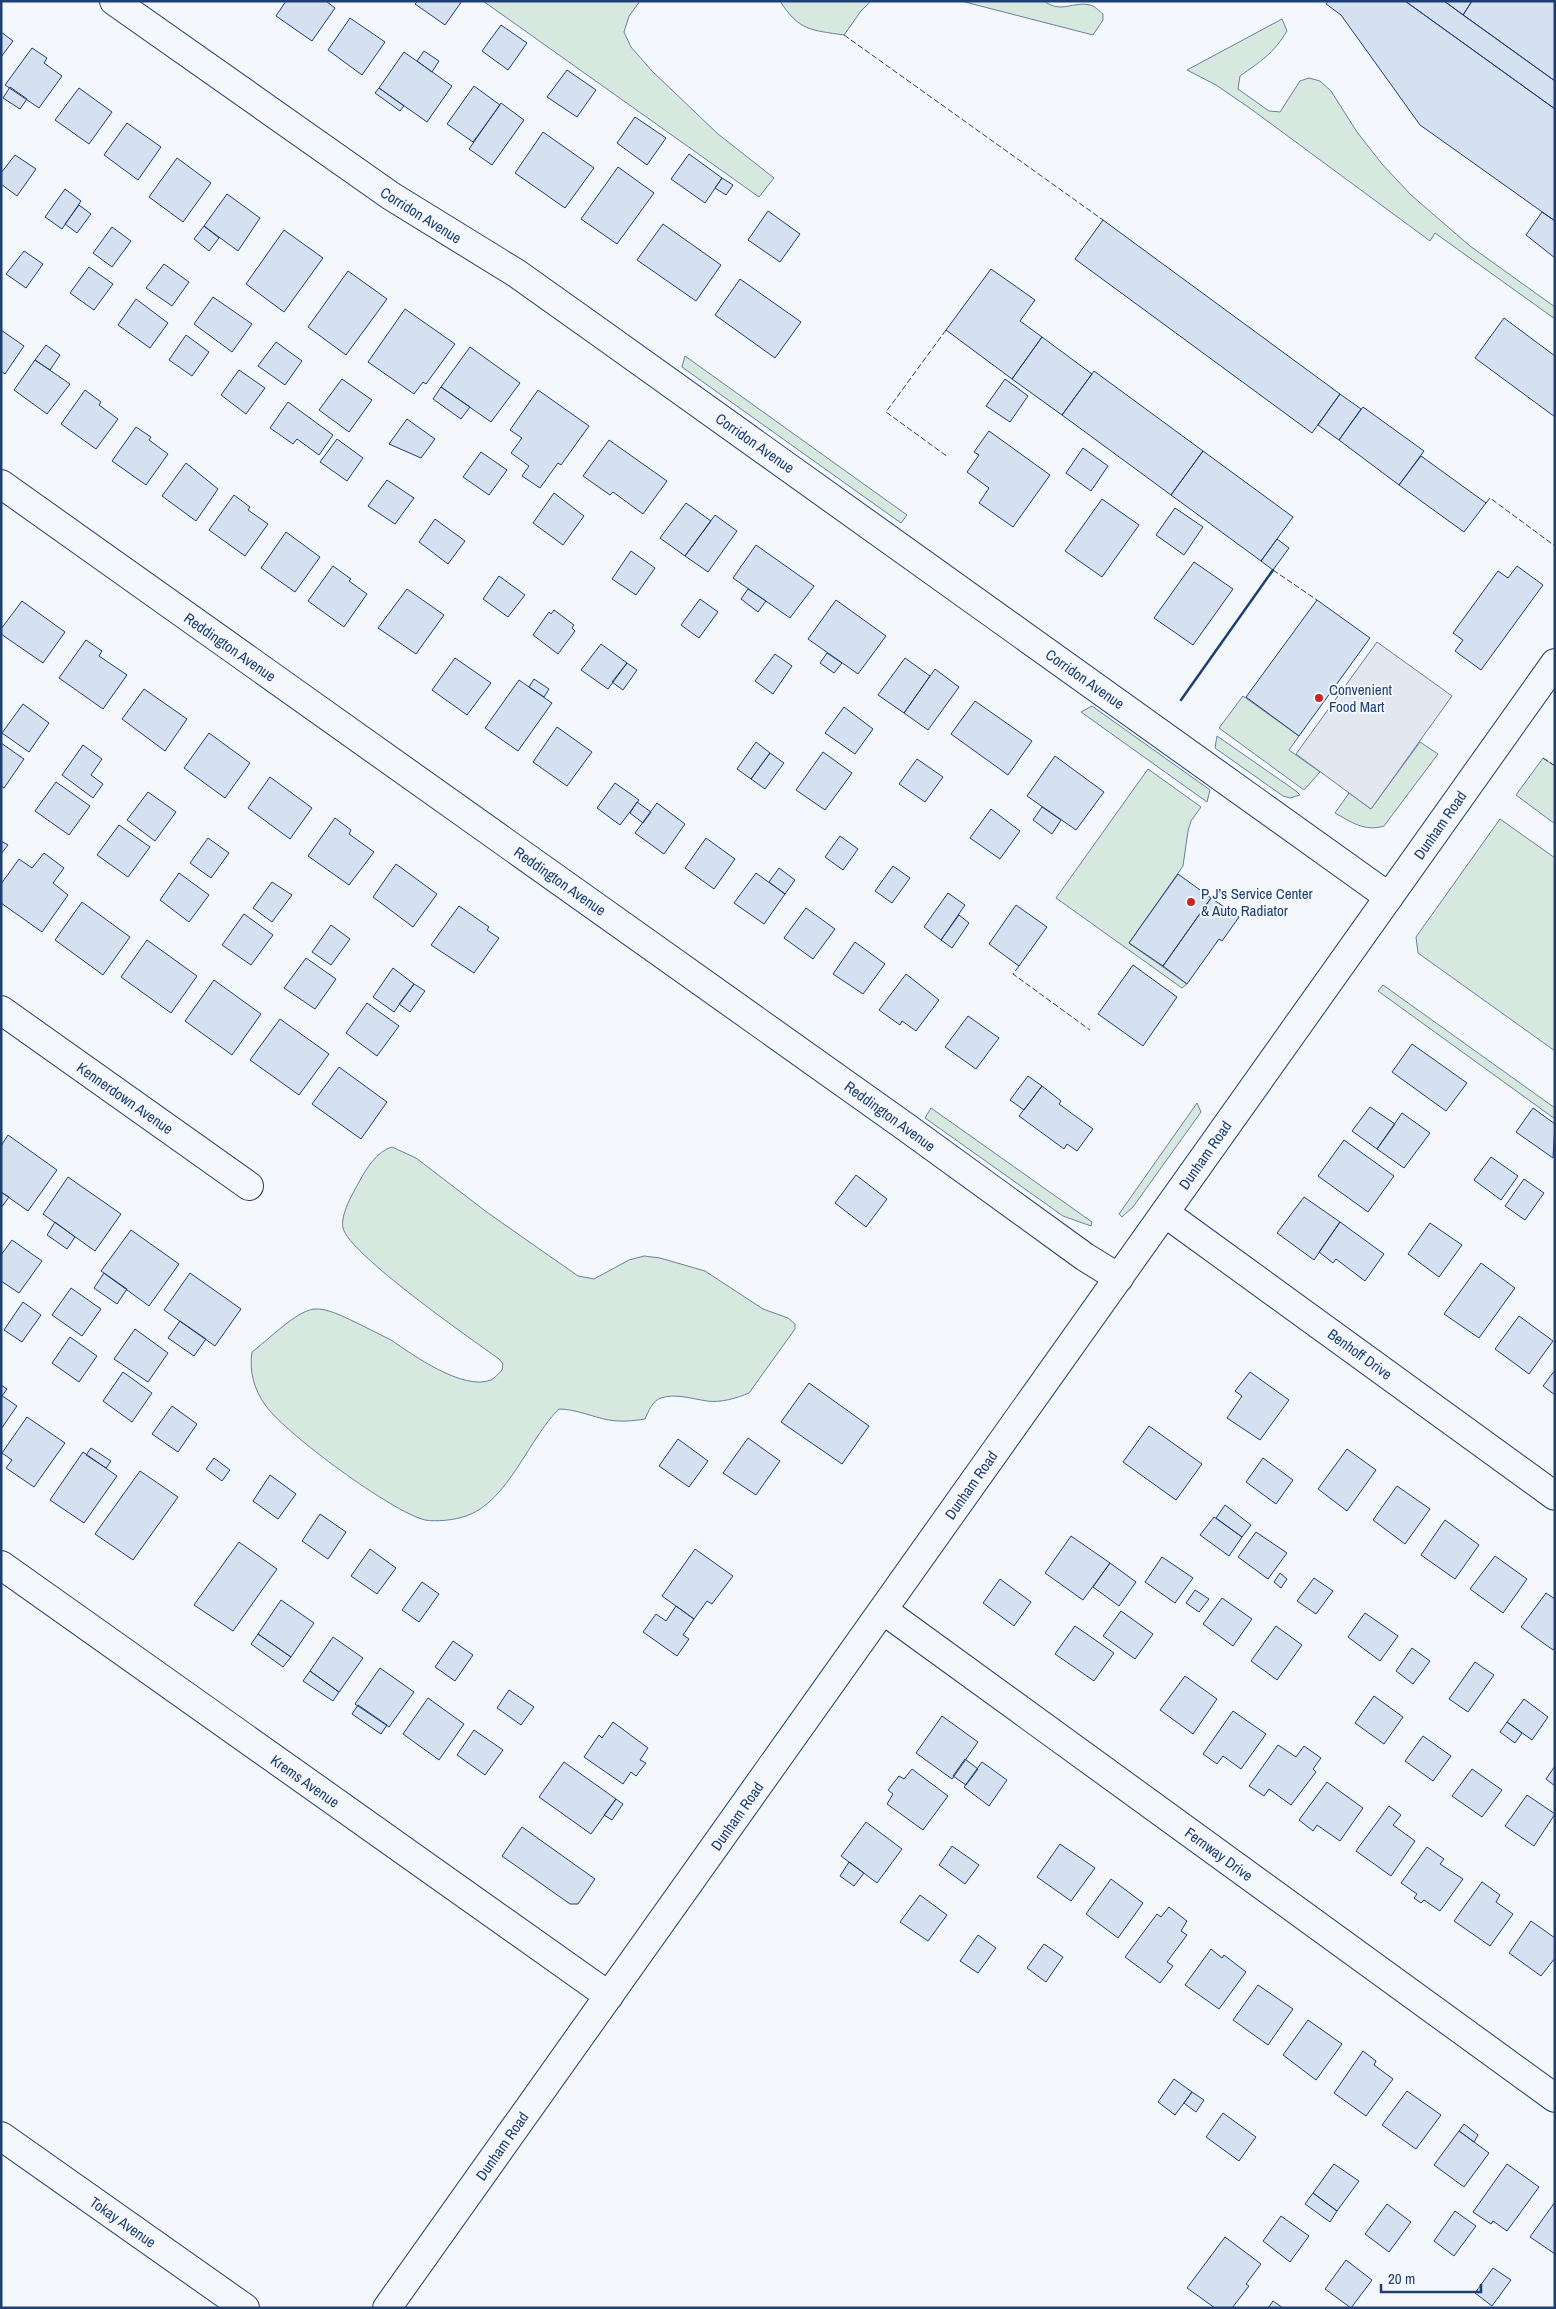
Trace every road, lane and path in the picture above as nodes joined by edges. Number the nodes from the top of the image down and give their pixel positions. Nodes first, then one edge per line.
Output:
1 (114, 1) edge
2 (1, 484) edge
3 (1555, 662) edge
4 (1389, 897) junction
5 (1, 1010) edge
6 (249, 1186) dead end
7 (1165, 1213) junction
8 (1119, 1278) junction
9 (1555, 1496) edge
10 (1, 1565) edge
11 (884, 1610) junction
12 (609, 1996) junction
13 (1555, 2098) edge
14 (1, 2136) edge
15 (245, 2308) edge
16 (388, 2308) edge

1 - 4 street, Corridon Avenue
2 - 8 street, Reddington Avenue
3 - 4 street, Dunham Road
4 - 7 street, Dunham Road
5 - 6 street, Kennerdown Avenue
7 - 8 street, Dunham Road
7 - 9 street, Benhoff Drive
8 - 11 street, Dunham Road
10 - 12 street, Krems Avenue
11 - 12 street, Dunham Road
11 - 13 street, Fernway Drive
12 - 16 street, Dunham Road
14 - 15 street, Tokay Avenue

